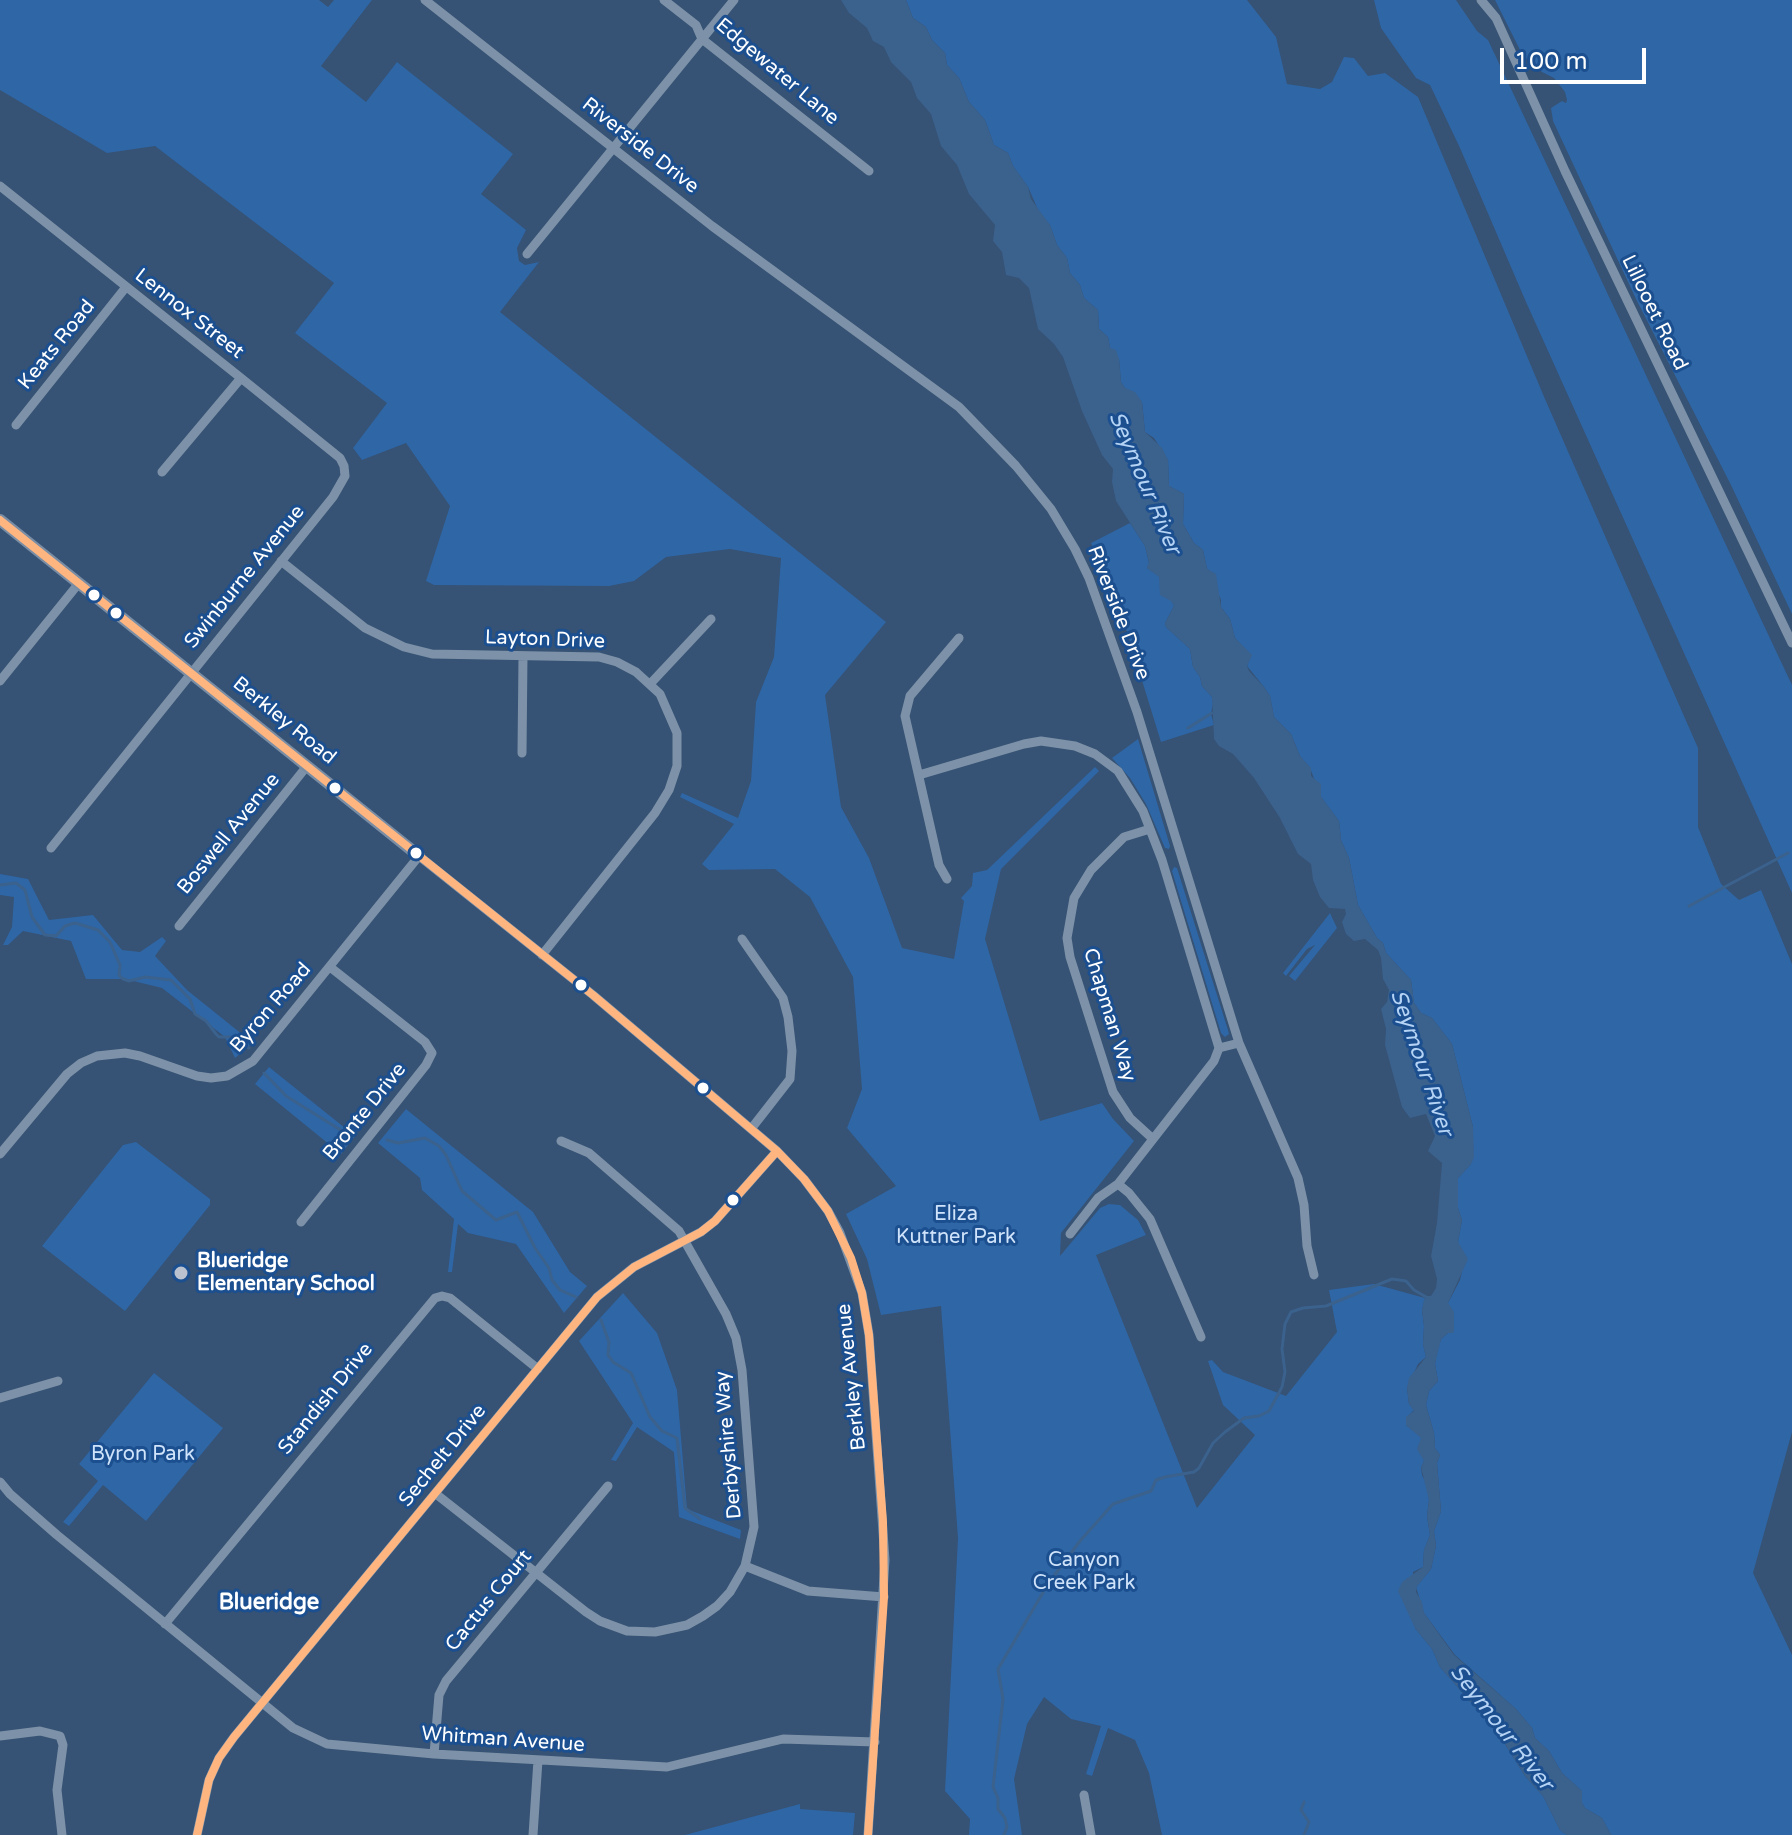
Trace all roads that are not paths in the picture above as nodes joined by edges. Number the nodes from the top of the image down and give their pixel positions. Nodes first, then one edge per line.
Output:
1 (425, 0) edge
2 (664, 0) edge
3 (734, 0) edge
4 (1481, 0) edge
5 (702, 39) junction
6 (612, 147) junction
7 (869, 171) dead end
8 (0, 186) edge
9 (527, 254) dead end
10 (126, 287) junction
11 (241, 378) junction
12 (16, 425) dead end
13 (162, 472) dead end
14 (345, 476) joint
15 (0, 520) edge
16 (281, 561) junction
17 (79, 583) junction
18 (711, 619) dead end
19 (959, 638) dead end
20 (1792, 643) edge
21 (523, 656) junction
22 (192, 672) junction
23 (0, 681) edge
24 (651, 683) junction
25 (522, 753) dead end
26 (307, 766) junction
27 (919, 775) junction
28 (1150, 829) junction
29 (51, 848) dead end
30 (1179, 855) junction
31 (419, 856) junction
32 (1162, 860) junction
33 (947, 879) dead end
34 (179, 926) dead end
35 (742, 939) dead end
36 (542, 955) junction
37 (330, 967) junction
38 (1239, 1043) junction
39 (1219, 1048) junction
40 (751, 1129) junction
41 (1153, 1139) junction
42 (561, 1141) dead end
43 (777, 1151) junction
44 (0, 1154) edge
45 (1118, 1184) junction
46 (301, 1222) dead end
47 (1070, 1234) dead end
48 (685, 1239) junction
49 (1314, 1275) dead end
50 (1201, 1337) dead end
51 (538, 1369) junction
52 (58, 1381) dead end
53 (0, 1398) edge
54 (0, 1482) edge
55 (608, 1486) dead end
56 (436, 1494) junction
57 (745, 1566) junction
58 (534, 1574) junction
59 (884, 1597) junction
60 (165, 1624) junction
61 (262, 1703) junction
62 (0, 1736) edge
63 (875, 1742) junction
64 (434, 1754) junction
65 (538, 1760) junction
66 (1084, 1795) dead end
67 (62, 1835) edge
68 (197, 1835) edge
69 (533, 1835) edge
70 (868, 1835) edge
71 (1091, 1835) edge

1 - 6 street, Riverside Drive
2 - 5 street, Edgewater Lane
3 - 5 street
4 - 20 street, Lillooet Road
5 - 6 street
5 - 7 street, Edgewater Lane
6 - 9 street
6 - 30 street, Riverside Drive
8 - 10 street, Lennox Street
10 - 11 street, Lennox Street
10 - 12 street, Keats Road
11 - 13 street
11 - 14 street, Lennox Street
14 - 16 street, Swinburne Avenue
15 - 17 street, Berkley Road
16 - 21 street, Layton Drive
16 - 22 street, Swinburne Avenue
17 - 22 street, Berkley Road
17 - 23 street
18 - 24 street
19 - 27 street
21 - 24 street, Layton Drive
21 - 25 street
22 - 26 street, Berkley Road
22 - 29 street, Swinburne Avenue
24 - 36 street, Layton Drive
26 - 31 street, Berkley Road
26 - 34 street, Boswell Avenue
27 - 28 street
27 - 33 street
28 - 32 street
28 - 41 street, Chapman Way
30 - 32 street
30 - 38 street, Riverside Drive
31 - 36 street, Berkley Road
31 - 37 street, Byron Road
32 - 39 street
35 - 40 street
36 - 40 street, Berkley Avenue
37 - 44 street, Byron Road
37 - 46 street, Bronte Drive
38 - 39 street
38 - 49 street, Riverside Drive
39 - 41 street
40 - 43 street, Berkley Avenue
41 - 45 street
42 - 48 street, Derbyshire Way
43 - 48 street, Sechelt Drive
43 - 59 street, Berkley Avenue
45 - 47 street
45 - 50 street
48 - 51 street, Sechelt Drive
48 - 57 street, Derbyshire Way
51 - 56 street, Sechelt Drive
51 - 60 street, Standish Drive
52 - 53 street
54 - 60 street
55 - 58 street, Cactus Court
56 - 58 street, Derbyshire Way
56 - 61 street, Sechelt Drive
57 - 58 street, Derbyshire Way
57 - 59 street
58 - 64 street, Cactus Court
59 - 63 street, Berkley Avenue
60 - 61 street, Whitman Avenue
61 - 64 street, Whitman Avenue
61 - 68 street, Sechelt Drive
62 - 67 street
63 - 65 street, Whitman Avenue
63 - 70 street, Berkley Avenue
64 - 65 street, Whitman Avenue
65 - 69 street
66 - 71 street

